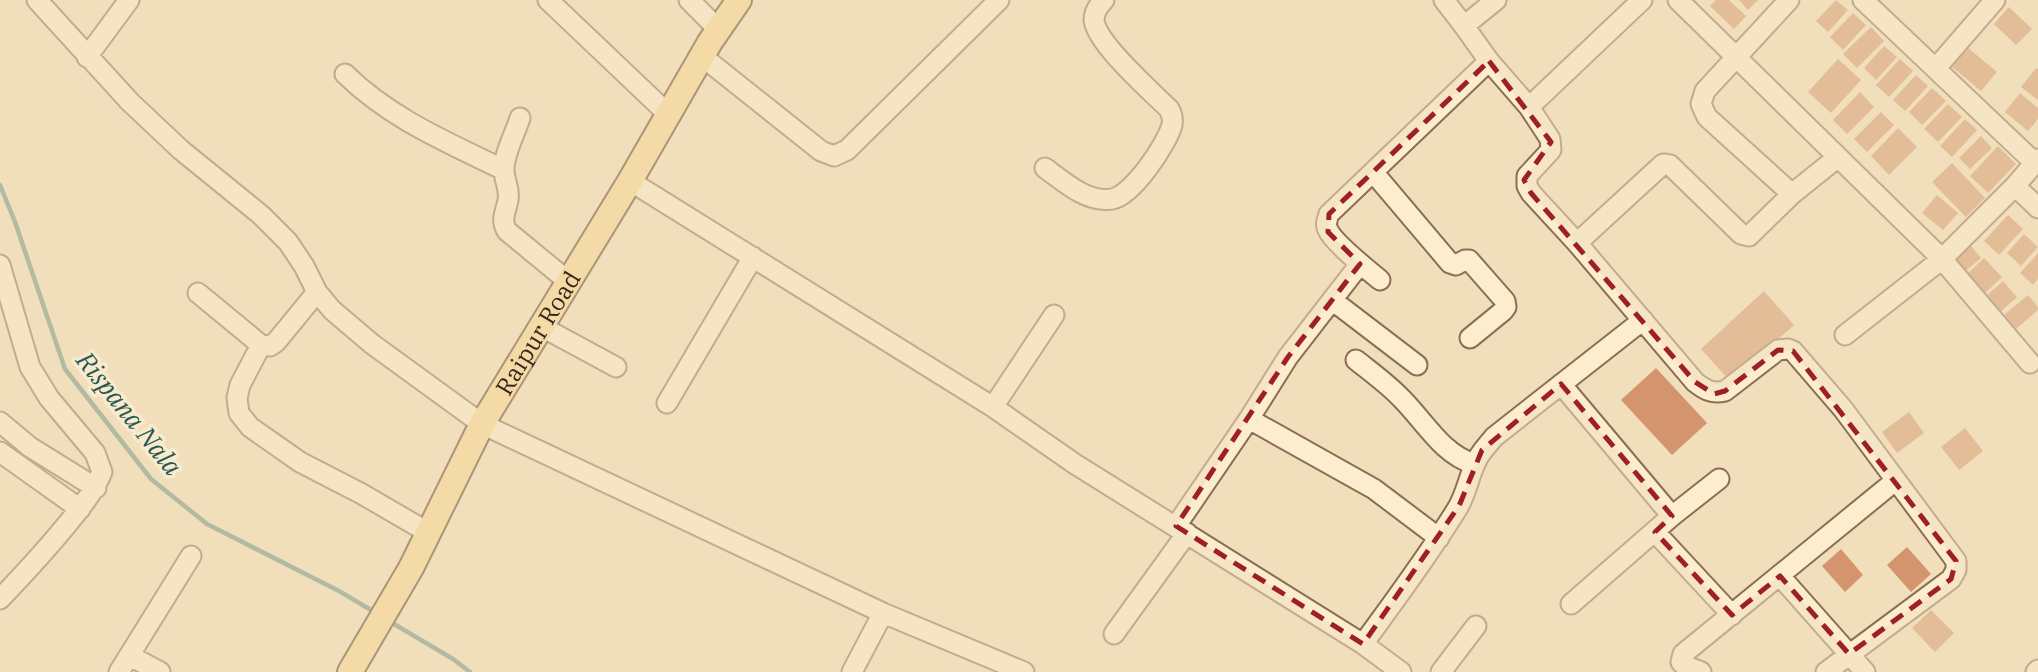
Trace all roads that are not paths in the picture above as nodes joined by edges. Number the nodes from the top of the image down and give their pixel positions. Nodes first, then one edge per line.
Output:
1 (37, 0) edge
2 (129, 0) edge
3 (548, 0) edge
4 (689, 0) edge
5 (739, 0) edge
6 (999, 0) edge
7 (1104, 0) edge
8 (1444, 0) edge
9 (1496, 0) edge
10 (1642, 0) edge
11 (1678, 0) edge
12 (1789, 0) edge
13 (1863, 0) edge
14 (1990, 1) edge
15 (1464, 26) junction
16 (719, 30) junction
17 (1737, 56) junction
18 (87, 57) junction
19 (703, 57) junction
20 (1489, 61) junction
21 (1936, 68) junction
22 (345, 74) dead end
23 (1529, 107) junction
24 (668, 115) junction
25 (520, 118) dead end
26 (1838, 157) junction
27 (2036, 161) edge
28 (1045, 168) dead end
29 (504, 170) junction
30 (1373, 172) junction
31 (630, 181) junction
32 (2015, 187) junction
33 (1792, 194) junction
34 (2038, 208) edge
35 (1577, 243) junction
36 (753, 257) junction
37 (1942, 258) junction
38 (1360, 264) junction
39 (0, 265) edge
40 (1380, 280) dead end
41 (569, 282) junction
42 (317, 292) junction
43 (198, 293) dead end
44 (1332, 300) junction
45 (1054, 315) dead end
46 (1643, 320) junction
47 (542, 327) junction
48 (1845, 335) dead end
49 (1470, 338) dead end
50 (261, 345) junction
51 (1356, 360) dead end
52 (2030, 363) dead end
53 (1417, 365) dead end
54 (616, 368) dead end
55 (1561, 384) junction
56 (667, 403) dead end
57 (993, 407) junction
58 (1249, 419) junction
59 (0, 422) edge
60 (482, 424) junction
61 (0, 452) edge
62 (1474, 464) junction
63 (1719, 479) dead end
64 (1895, 481) junction
65 (96, 488) junction
66 (80, 509) junction
67 (1672, 516) junction
68 (1181, 530) junction
69 (1655, 532) junction
70 (429, 533) junction
71 (1439, 538) junction
72 (191, 556) dead end
73 (1780, 576) junction
74 (0, 599) edge
75 (1571, 604) dead end
76 (883, 613) junction
77 (1732, 615) junction
78 (1476, 626) dead end
79 (1114, 634) dead end
80 (1363, 644) junction
81 (1849, 654) junction
82 (124, 664) edge
83 (991, 666) edge
84 (160, 672) edge
85 (350, 672) edge
86 (852, 672) edge
87 (1024, 672) edge
88 (1401, 672) edge
89 (1440, 672) edge
90 (1701, 672) edge
91 (1826, 672) edge
92 (1866, 672) edge

1 - 18 street
2 - 18 street
3 - 24 street
4 - 16 street
5 - 16 main road, Raipur Road
6 - 19 street
7 - 28 street
8 - 15 street
9 - 15 street
10 - 23 street
11 - 17 street
12 - 17 street
13 - 21 street
14 - 21 street
15 - 20 street
16 - 19 main road, Raipur Road
17 - 26 street
17 - 33 street
18 - 42 street
19 - 24 main road, Raipur Road
20 - 23 street
20 - 30 street
21 - 27 street
22 - 29 street
23 - 35 street
24 - 31 main road, Raipur Road
25 - 29 street
26 - 33 street
26 - 37 street
27 - 32 street
29 - 41 street
30 - 38 street
30 - 49 street
31 - 36 street
31 - 41 main road, Raipur Road
32 - 34 street
32 - 37 street
33 - 35 street
35 - 46 street
36 - 56 street
36 - 57 street
37 - 48 street
37 - 52 street
38 - 40 street
38 - 44 street
39 - 65 street
41 - 47 main road, Raipur Road
42 - 50 street
42 - 60 street
43 - 50 street
44 - 53 street
44 - 58 street
45 - 57 street
46 - 55 street
46 - 64 street
47 - 54 street
47 - 60 main road, Raipur Road
50 - 70 street
51 - 62 street
55 - 62 street
55 - 67 street
57 - 68 street
58 - 68 street
58 - 71 street
59 - 65 street
60 - 70 main road, Raipur Road
60 - 76 street
61 - 66 street
62 - 71 street
63 - 67 street
64 - 73 street
64 - 81 street
65 - 66 street
66 - 74 street
67 - 69 street
68 - 79 street
68 - 80 street
69 - 75 street
69 - 77 street
70 - 85 main road, Raipur Road
71 - 80 street
72 - 82 street
73 - 77 street
73 - 81 street
76 - 83 street
76 - 86 street
77 - 90 street
78 - 89 street
80 - 88 street
81 - 91 street
81 - 92 street
82 - 84 street
83 - 87 street

